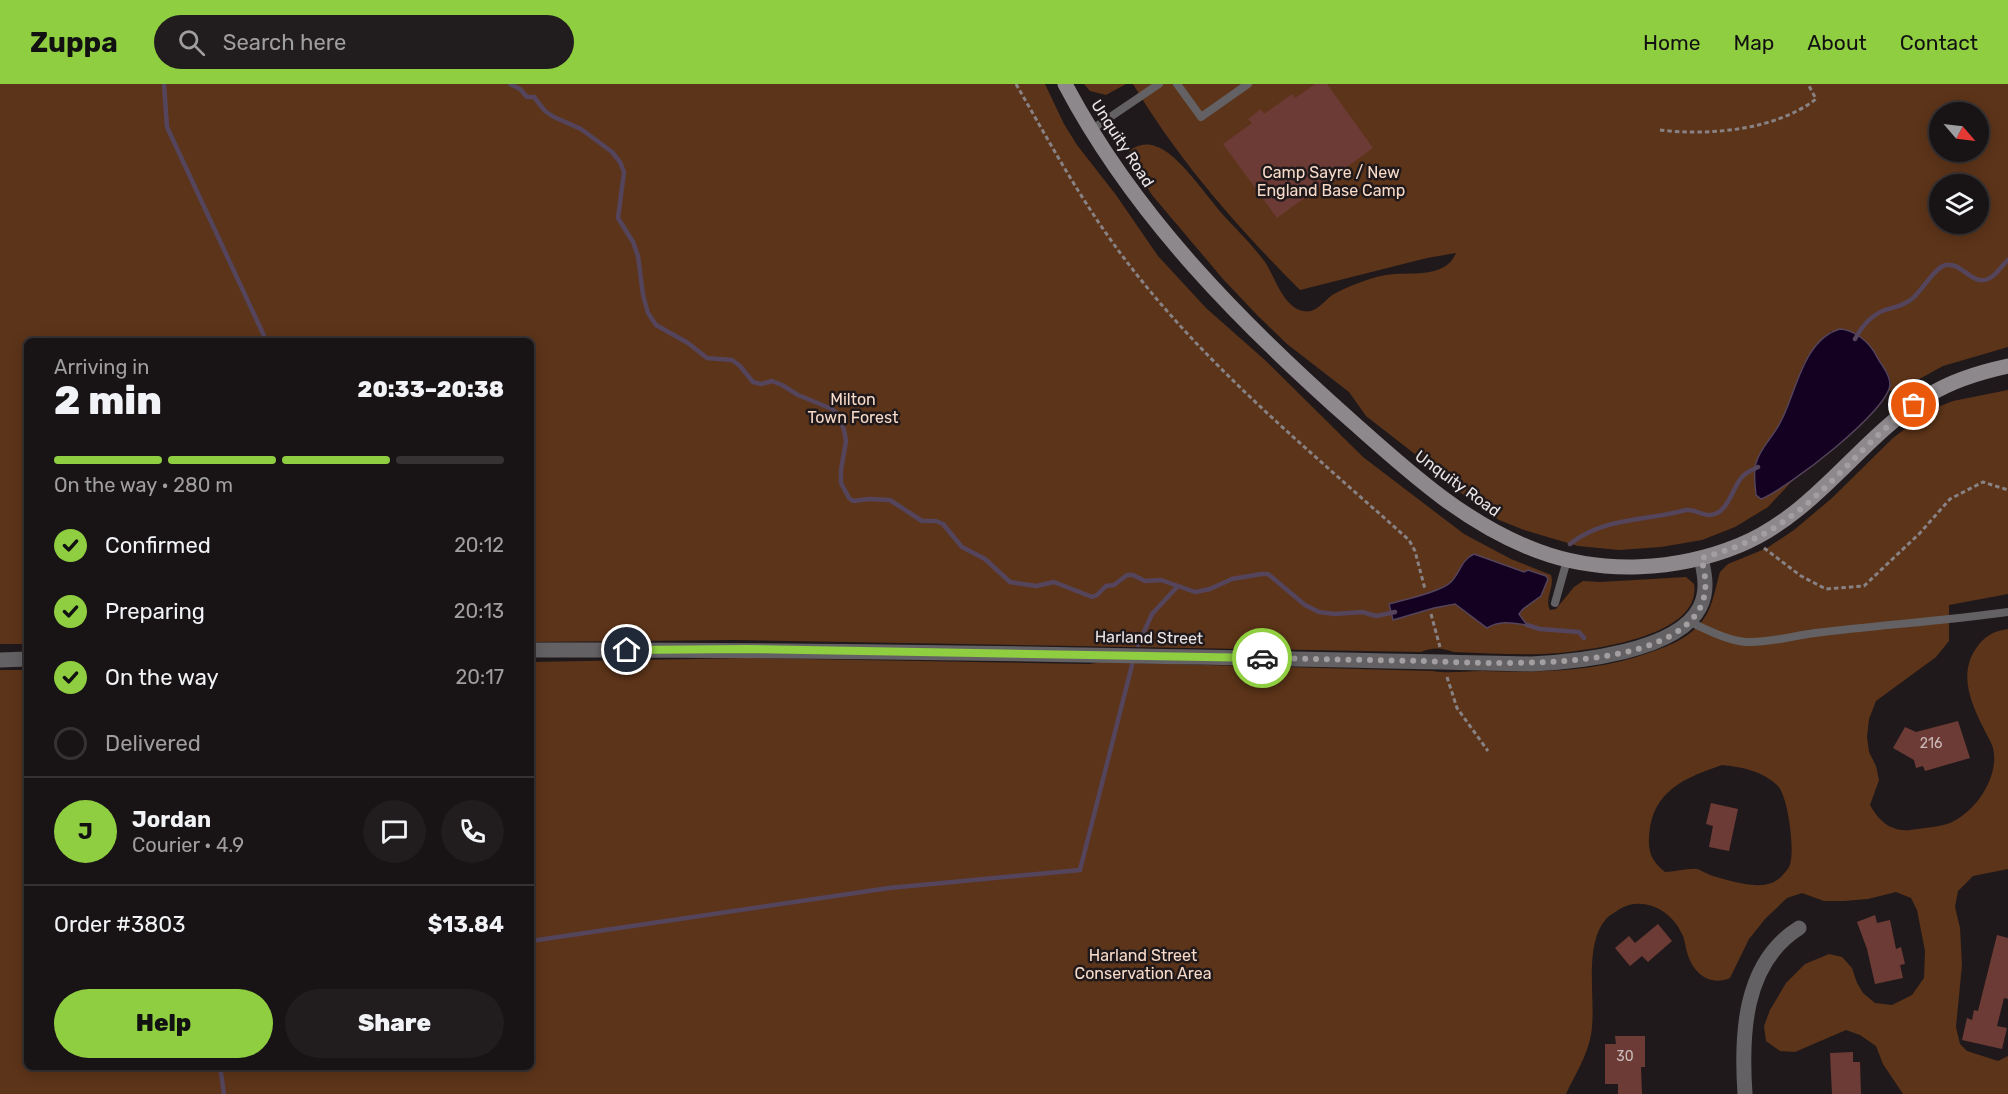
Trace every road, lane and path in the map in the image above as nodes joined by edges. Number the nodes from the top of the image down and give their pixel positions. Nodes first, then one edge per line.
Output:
1 (1016, 84) edge
2 (1065, 84) edge
3 (1159, 84) edge
4 (1177, 84) edge
5 (1248, 84) edge
6 (1808, 84) edge
7 (1660, 129) dead end
8 (1091, 130) junction
9 (2008, 366) edge
10 (2008, 490) edge
11 (1754, 539) junction
12 (1701, 558) junction
13 (1567, 560) junction
14 (1425, 589) dead end
15 (1555, 603) dead end
16 (2008, 612) edge
17 (1431, 614) dead end
18 (1690, 622) junction
19 (534, 650) edge
20 (24, 659) edge
21 (0, 660) edge
22 (1444, 662) junction
23 (1488, 751) dead end
24 (1799, 928) dead end
25 (1745, 1094) edge

1 - 14 path
2 - 8 main road, Unquity Road
3 - 8 lane
4 - 5 lane
6 - 7 path
8 - 13 main road, Unquity Road
9 - 11 main road, Unquity Road
10 - 11 path
11 - 12 main road, Unquity Road
12 - 13 main road, Unquity Road
12 - 18 street, Harland Street
13 - 15 lane
16 - 18 lane
17 - 22 path
18 - 22 street, Harland Street
19 - 22 street, Harland Street
20 - 21 street
22 - 23 path
24 - 25 street

